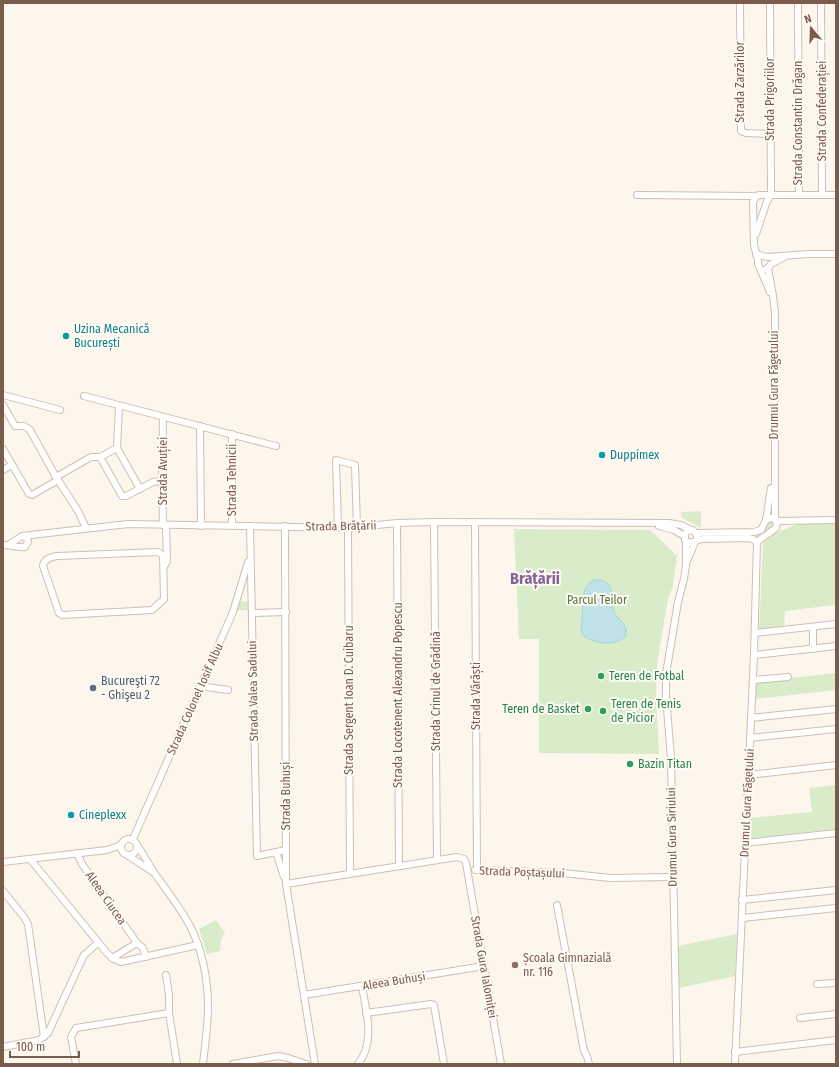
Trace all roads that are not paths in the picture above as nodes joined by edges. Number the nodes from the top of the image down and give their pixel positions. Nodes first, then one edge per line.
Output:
1 (740, 3) edge
2 (770, 3) edge
3 (798, 3) edge
4 (821, 3) edge
5 (771, 134) junction
6 (637, 195) dead end
7 (799, 195) junction
8 (822, 195) junction
9 (836, 195) edge
10 (759, 196) junction
11 (769, 198) junction
12 (753, 205) junction
13 (765, 207) junction
14 (754, 238) junction
15 (836, 254) edge
16 (789, 255) junction
17 (761, 257) junction
18 (770, 266) junction
19 (760, 268) junction
20 (774, 303) junction
21 (3, 394) edge
22 (84, 396) dead end
23 (3, 405) edge
24 (119, 406) junction
25 (60, 410) dead end
26 (163, 417) junction
27 (200, 426) junction
28 (232, 434) junction
29 (276, 446) dead end
30 (117, 448) junction
31 (3, 449) edge
32 (100, 457) junction
33 (12, 465) junction
34 (774, 466) junction
35 (3, 470) edge
36 (57, 478) junction
37 (162, 481) junction
38 (140, 489) junction
39 (766, 520) junction
40 (836, 520) edge
41 (434, 522) junction
42 (475, 522) junction
43 (397, 523) junction
44 (643, 523) junction
45 (776, 523) junction
46 (164, 525) junction
47 (200, 526) junction
48 (232, 526) junction
49 (250, 526) junction
50 (285, 526) junction
51 (338, 527) junction
52 (357, 527) junction
53 (86, 528) junction
54 (348, 528) junction
55 (694, 531) junction
56 (754, 532) junction
57 (39, 534) junction
58 (23, 536) junction
59 (685, 539) junction
60 (755, 540) junction
61 (696, 541) junction
62 (28, 542) junction
63 (18, 543) junction
64 (6, 545) edge
65 (250, 557) junction
66 (686, 565) junction
67 (163, 568) junction
68 (286, 612) junction
69 (252, 613) junction
70 (836, 624) edge
71 (812, 627) junction
72 (755, 633) junction
73 (836, 646) edge
74 (813, 649) junction
75 (754, 655) junction
76 (788, 677) dead end
77 (753, 680) junction
78 (200, 686) junction
79 (228, 690) dead end
80 (836, 709) edge
81 (751, 718) junction
82 (836, 729) edge
83 (750, 738) junction
84 (836, 765) edge
85 (748, 775) junction
86 (836, 833) edge
87 (133, 839) junction
88 (745, 843) junction
89 (121, 845) junction
90 (138, 845) junction
91 (107, 850) junction
92 (286, 850) junction
93 (276, 852) junction
94 (77, 853) junction
95 (125, 854) junction
96 (30, 859) junction
97 (437, 860) junction
98 (3, 862) edge
99 (399, 866) junction
100 (468, 870) junction
101 (477, 870) junction
102 (154, 873) junction
103 (350, 873) junction
104 (673, 876) junction
105 (286, 884) junction
106 (836, 890) edge
107 (3, 891) edge
108 (742, 900) junction
109 (557, 905) dead end
110 (836, 908) edge
111 (742, 918) junction
112 (98, 942) junction
113 (137, 943) junction
114 (198, 945) junction
115 (146, 957) junction
116 (112, 958) junction
117 (484, 966) junction
118 (166, 975) dead end
119 (836, 983) edge
120 (817, 984) dead end
121 (362, 986) junction
122 (304, 995) junction
123 (169, 1013) junction
124 (366, 1013) junction
125 (836, 1014) edge
126 (800, 1018) dead end
127 (44, 1037) junction
128 (836, 1040) edge
129 (3, 1047) edge
130 (735, 1052) junction
131 (76, 1064) edge
132 (177, 1064) edge
133 (203, 1064) edge
134 (233, 1064) edge
135 (306, 1064) edge
136 (316, 1064) edge
137 (358, 1064) edge
138 (444, 1064) edge
139 (501, 1064) edge
140 (589, 1064) edge
141 (678, 1064) edge
142 (735, 1064) edge

1 - 5 street, Strada Zarzărilor
2 - 5 street, Strada Prigoriilor
3 - 7 street, Strada Constantin Drăgan
4 - 8 street, Strada Confederației
5 - 11 street, Strada Prigoriilor
6 - 10 street
7 - 8 street
7 - 11 street
8 - 9 street
10 - 11 street
10 - 12 street
11 - 13 street, Strada Prigoriilor
12 - 13 street
12 - 14 street
13 - 14 street, Strada Prigoriilor
14 - 17 street
15 - 16 street
16 - 17 street
16 - 18 street
17 - 18 street
17 - 19 street
18 - 19 street
18 - 20 street, Drumul Gura Făgetului
19 - 20 street, Drumul Gura Făgetului
20 - 34 street, Drumul Gura Făgetului
21 - 25 street
22 - 24 street
23 - 36 street
24 - 26 street
24 - 30 street
26 - 27 street
26 - 37 street, Strada Avuției
27 - 28 street
27 - 47 street
28 - 29 street
28 - 48 street, Strada Tehnicii
30 - 32 street
30 - 38 street
31 - 33 street
32 - 36 street
32 - 38 street
33 - 35 street
33 - 36 street
34 - 39 street, Drumul Gura Făgetului
34 - 45 street, Drumul Gura Făgetului
36 - 53 street
37 - 38 street
37 - 46 street, Strada Avuției
39 - 45 street
39 - 56 street
40 - 45 street
41 - 42 street, Strada Brățării
41 - 43 street, Strada Brățării
41 - 97 street, Strada Crinul de Grădină
42 - 44 street, Strada Brățării
42 - 101 street, Strada Vărăști
43 - 52 street, Strada Brățării
43 - 99 street, Strada Locotenent Alexandru Popescu
44 - 55 street, Strada Brățării
44 - 59 street, Strada Brățării
45 - 60 street
46 - 47 street, Strada Brățării
46 - 53 street, Strada Brățării
46 - 67 street, Strada Avuției
47 - 48 street, Strada Brățării
48 - 49 street, Strada Brățării
49 - 50 street, Strada Brățării
49 - 65 street, Strada Valea Sadului
50 - 51 street, Strada Brățării
50 - 68 street, Strada Buhuși
51 - 52 street
51 - 54 street, Strada Brățării
52 - 54 street, Strada Brățării
53 - 57 street, Strada Brățării
54 - 103 street, Strada Sergent Ioan D. Cuibaru
55 - 56 street, Strada Brățării
55 - 59 street
55 - 61 street
56 - 60 street, Drumul Gura Făgetului
57 - 58 street, Strada Brățării
57 - 62 street, Strada Brățării
58 - 62 street
58 - 63 street
59 - 61 street, Strada Brățării
59 - 66 street, Drumul Gura Siriului
60 - 61 street
60 - 72 street, Drumul Gura Făgetului
61 - 66 street, Drumul Gura Siriului
62 - 63 street
63 - 64 street
65 - 69 street, Strada Valea Sadului
65 - 78 street, Strada Colonel Iosif Albu
66 - 104 street, Drumul Gura Siriului
67 - 67 street, Strada Avuției
68 - 69 street
68 - 92 street, Strada Buhuși
69 - 93 street, Strada Valea Sadului
70 - 71 street
71 - 72 street
71 - 74 street
72 - 75 street, Drumul Gura Făgetului
73 - 74 street
74 - 75 street
75 - 77 street, Drumul Gura Făgetului
76 - 77 street
77 - 81 street, Drumul Gura Făgetului
78 - 79 street
78 - 87 street, Strada Colonel Iosif Albu
80 - 81 street
81 - 83 street, Drumul Gura Făgetului
82 - 83 street
83 - 85 street, Drumul Gura Făgetului
84 - 85 street
85 - 88 street, Drumul Gura Făgetului
86 - 88 street
87 - 89 street
87 - 90 street
88 - 108 street, Drumul Gura Făgetului
89 - 91 street
89 - 95 street
90 - 95 street
90 - 102 street
91 - 94 street
91 - 95 street
92 - 93 street
92 - 105 street, Strada Buhuși
93 - 105 street
94 - 96 street
94 - 113 street, Aleea Ciucea
95 - 102 street
96 - 98 street
96 - 112 street
97 - 99 street, Strada Poștașului
97 - 100 street, Strada Poștașului
99 - 103 street, Strada Poștașului
100 - 101 street, Strada Poștașului
100 - 117 street, Strada Gura Ialomiței
101 - 104 street, Strada Poștașului
102 - 114 street
103 - 105 street, Strada Poștașului
104 - 141 street, Drumul Gura Siriului
105 - 122 street, Strada Buhuși
106 - 108 street
107 - 127 street
108 - 111 street, Drumul Gura Făgetului
109 - 140 street
110 - 111 street
111 - 130 street, Drumul Gura Făgetului
112 - 116 street
112 - 127 street
113 - 115 street, Aleea Ciucea
113 - 116 street
114 - 115 street
114 - 133 street
115 - 116 street
117 - 121 street, Aleea Buhuși
117 - 139 street, Strada Gura Ialomiței
118 - 123 street
119 - 120 street
121 - 122 street, Aleea Buhuși
121 - 124 street
122 - 136 street, Strada Buhuși
123 - 131 street
123 - 132 street
124 - 137 street
124 - 138 street
125 - 126 street
127 - 129 street
128 - 130 street
130 - 142 street, Drumul Gura Făgetului
134 - 135 street

